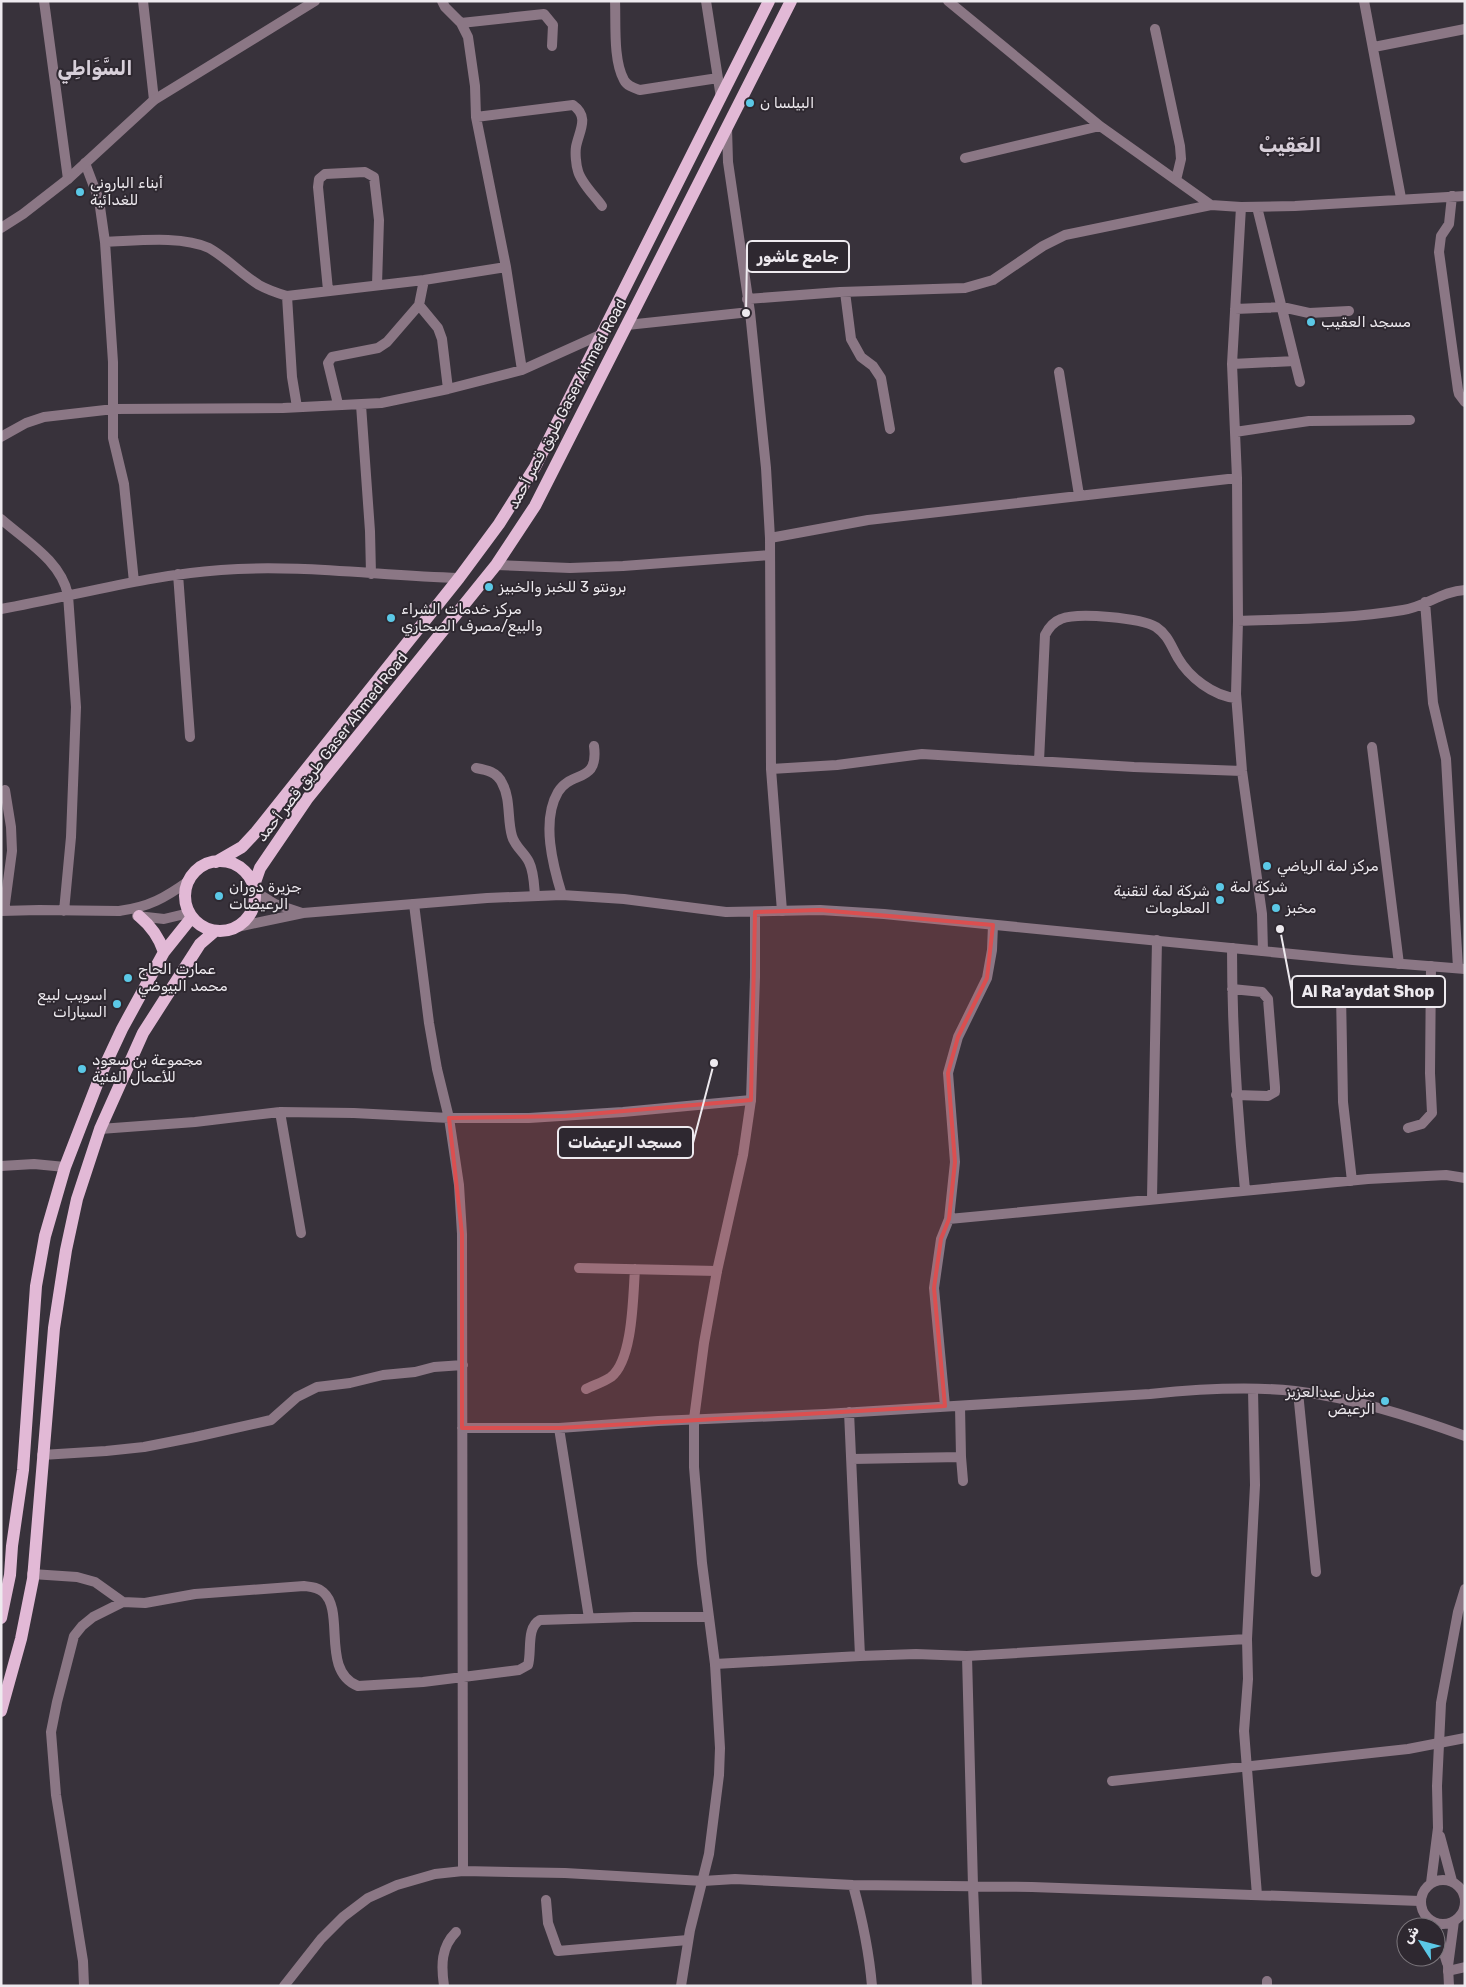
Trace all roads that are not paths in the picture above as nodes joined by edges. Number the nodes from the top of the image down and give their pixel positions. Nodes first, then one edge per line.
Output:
1 (44, 1) edge
2 (143, 1) edge
3 (442, 1) edge
4 (615, 1) edge
5 (706, 1) edge
6 (769, 1) edge
7 (791, 1) edge
8 (1364, 1) edge
9 (309, 3) edge
10 (955, 3) edge
11 (461, 23) junction
12 (1155, 29) dead end
13 (1465, 30) edge
14 (552, 46) dead end
15 (1374, 47) junction
16 (718, 78) junction
17 (721, 98) junction
18 (154, 100) junction
19 (476, 117) junction
20 (1100, 126) junction
21 (727, 128) junction
22 (965, 158) dead end
23 (85, 163) junction
24 (68, 179) junction
25 (1176, 180) junction
26 (1452, 196) junction
27 (1465, 196) edge
28 (1401, 198) junction
29 (1211, 205) junction
30 (602, 206) dead end
31 (1241, 207) junction
32 (1257, 207) junction
33 (1, 228) edge
34 (105, 242) junction
35 (506, 267) junction
36 (424, 280) junction
37 (377, 285) junction
38 (328, 290) junction
39 (845, 292) junction
40 (287, 296) junction
41 (747, 299) junction
42 (419, 305) junction
43 (1282, 307) junction
44 (1235, 309) junction
45 (1349, 311) dead end
46 (750, 312) junction
47 (627, 325) junction
48 (602, 334) junction
49 (1295, 361) junction
50 (1232, 364) junction
51 (522, 370) junction
52 (1059, 372) dead end
53 (1300, 382) dead end
54 (448, 389) junction
55 (1465, 402) edge
56 (338, 404) junction
57 (361, 405) junction
58 (297, 407) junction
59 (114, 409) junction
60 (1410, 420) dead end
61 (890, 429) dead end
62 (1235, 432) junction
63 (1, 437) edge
64 (1237, 478) junction
65 (1078, 495) junction
66 (1, 519) edge
67 (770, 538) junction
68 (770, 555) junction
69 (496, 565) junction
70 (178, 574) junction
71 (371, 574) junction
72 (460, 578) junction
73 (134, 582) junction
74 (1465, 590) edge
75 (68, 595) junction
76 (1425, 602) junction
77 (1, 608) edge
78 (1238, 621) junction
79 (1236, 698) junction
80 (190, 737) dead end
81 (594, 746) dead end
82 (1372, 747) dead end
83 (1039, 761) junction
84 (476, 768) dead end
85 (771, 769) junction
86 (1242, 772) junction
87 (5, 790) dead end
88 (216, 862) junction
89 (190, 880) junction
90 (254, 889) junction
91 (562, 895) junction
92 (536, 896) junction
93 (414, 904) junction
94 (2, 911) edge
95 (64, 911) junction
96 (119, 911) junction
97 (782, 911) junction
98 (755, 912) junction
99 (303, 913) junction
100 (190, 915) junction
101 (139, 916) junction
102 (994, 925) junction
103 (237, 927) junction
104 (215, 931) junction
105 (1157, 940) junction
106 (1232, 948) junction
107 (1263, 951) junction
108 (164, 952) junction
109 (1399, 964) junction
110 (1431, 966) junction
111 (1461, 969) edge
112 (1232, 989) junction
113 (1341, 994) dead end
114 (1236, 1095) junction
115 (751, 1100) junction
116 (280, 1112) junction
117 (449, 1118) junction
118 (1408, 1128) dead end
119 (100, 1129) junction
120 (1, 1166) edge
121 (65, 1167) junction
122 (1465, 1178) edge
123 (1352, 1181) junction
124 (1245, 1190) junction
125 (1152, 1198) junction
126 (949, 1219) junction
127 (301, 1233) dead end
128 (578, 1268) dead end
129 (635, 1269) junction
130 (717, 1271) junction
131 (463, 1365) junction
132 (586, 1389) dead end
133 (1253, 1390) junction
134 (1298, 1392) junction
135 (945, 1406) junction
136 (960, 1406) junction
137 (849, 1412) junction
138 (694, 1419) junction
139 (462, 1428) junction
140 (559, 1428) junction
141 (1465, 1436) edge
142 (42, 1455) junction
143 (962, 1456) junction
144 (852, 1459) junction
145 (963, 1480) dead end
146 (7, 1547) edge
147 (1316, 1572) dead end
148 (32, 1574) junction
149 (1465, 1589) edge
150 (123, 1602) junction
151 (708, 1617) junction
152 (1, 1618) edge
153 (589, 1618) junction
154 (1247, 1638) junction
155 (860, 1656) junction
156 (967, 1656) junction
157 (715, 1664) junction
158 (463, 1677) junction
159 (1, 1711) edge
160 (1465, 1738) edge
161 (1438, 1743) junction
162 (1246, 1766) junction
163 (1112, 1782) dead end
164 (1438, 1828) junction
165 (464, 1871) junction
166 (703, 1881) junction
167 (1452, 1882) junction
168 (1431, 1883) junction
169 (853, 1885) junction
170 (972, 1886) junction
171 (1258, 1895) junction
172 (1465, 1899) edge
173 (546, 1900) dead end
174 (1420, 1902) junction
175 (1428, 1917) edge
176 (1454, 1921) junction
177 (1446, 1923) edge
178 (456, 1932) dead end
179 (688, 1940) junction
180 (1446, 1961) edge
181 (1465, 1967) edge
182 (1448, 1968) junction
183 (84, 1986) edge
184 (284, 1986) edge
185 (444, 1986) edge
186 (681, 1986) edge
187 (872, 1986) edge
188 (978, 1986) edge
189 (1449, 1986) edge

1 - 24 street
2 - 18 street
3 - 11 street
4 - 16 street
5 - 16 street
6 - 17 main road, طريق قصر أحمد Gaser Ahmed Road
7 - 21 main road, طريق قصر أحمد Gaser Ahmed Road
8 - 15 street
9 - 18 street
10 - 20 street
11 - 14 street
11 - 19 street
12 - 25 street
13 - 15 street
15 - 28 street
16 - 17 street
17 - 48 main road, طريق قصر أحمد Gaser Ahmed Road
18 - 23 street
19 - 30 street
19 - 35 street
20 - 22 street
20 - 25 street
21 - 41 street
21 - 47 main road, طريق قصر أحمد Gaser Ahmed Road
23 - 24 street
23 - 34 street
24 - 33 street
25 - 29 street
26 - 27 street
26 - 28 street
26 - 55 street
28 - 32 street
29 - 31 street
29 - 39 street
31 - 32 street
31 - 44 street
32 - 43 street
34 - 40 street
34 - 59 street
35 - 36 street
35 - 51 street
36 - 37 street
36 - 42 street
37 - 38 street
37 - 38 street
38 - 40 street
39 - 41 street
39 - 61 street
40 - 58 street
41 - 46 street
42 - 54 street
42 - 56 street
43 - 44 street
43 - 45 street
43 - 49 street
44 - 50 street
46 - 47 street
46 - 67 street
47 - 69 main road, طريق قصر أحمد Gaser Ahmed Road
48 - 51 street
48 - 72 main road, طريق قصر أحمد Gaser Ahmed Road
49 - 50 street
49 - 53 street
50 - 62 street
51 - 54 street
52 - 65 street
54 - 57 street
56 - 57 street
56 - 58 street
57 - 71 street
58 - 59 street
59 - 63 street
59 - 73 street
60 - 62 street
62 - 64 street
64 - 65 street
64 - 78 street
65 - 67 street
66 - 75 street
67 - 68 street
68 - 69 street
68 - 85 street
69 - 90 main road, طريق قصر أحمد Gaser Ahmed Road
70 - 71 street
70 - 73 street
70 - 80 street
71 - 72 street
72 - 88 main road, طريق قصر أحمد Gaser Ahmed Road
73 - 75 street
74 - 76 street
75 - 77 street
75 - 95 street
76 - 78 street
76 - 111 street
78 - 79 street
79 - 83 street
79 - 86 street
81 - 91 street
82 - 109 street
83 - 85 street
83 - 86 street
84 - 92 street
85 - 97 street
86 - 107 street
87 - 94 street
88 - 89 main road
88 - 90 main road
89 - 96 street
89 - 100 main road
90 - 99 street
90 - 103 main road
91 - 92 street
91 - 98 street
92 - 93 street
93 - 99 street
93 - 117 street
94 - 95 street
95 - 96 street
96 - 101 street
97 - 98 street
97 - 102 street
98 - 115 street
99 - 103 street
100 - 101 street
100 - 104 main road
100 - 108 main road
101 - 108 main road
102 - 105 street
102 - 126 street
103 - 104 main road
104 - 119 main road
105 - 106 street
105 - 125 street
106 - 107 street
106 - 112 street
107 - 109 street
108 - 121 main road
109 - 110 street
110 - 111 street
110 - 118 street
112 - 114 street
112 - 114 street
113 - 123 street
114 - 124 street
115 - 117 street
115 - 130 street
116 - 117 street
116 - 119 street
116 - 127 street
117 - 131 street
119 - 142 main road
120 - 121 street
121 - 146 main road
122 - 123 street
123 - 124 street
124 - 125 street
125 - 126 street
126 - 135 street
128 - 129 street
129 - 130 street
129 - 132 street
130 - 138 street
131 - 139 street
131 - 142 street
133 - 134 street
133 - 136 street
133 - 154 street
134 - 141 street
134 - 147 street
135 - 136 street
135 - 137 street
136 - 143 street
137 - 138 street
137 - 144 street
138 - 140 street
138 - 151 street
139 - 140 street
139 - 158 street
140 - 153 street
142 - 148 main road
143 - 144 street
143 - 145 street
144 - 155 street
146 - 152 main road
148 - 150 street
148 - 159 main road
149 - 161 street
150 - 158 street
150 - 183 street
151 - 153 street
151 - 157 street
153 - 158 street
154 - 156 street
154 - 162 street
155 - 156 street
155 - 157 street
156 - 170 street
157 - 166 street
158 - 165 street
160 - 161 street
161 - 162 street
161 - 164 street
162 - 163 street
162 - 171 street
164 - 167 street
164 - 168 street
165 - 166 street
165 - 184 street
166 - 169 street
166 - 179 street
167 - 168 street
167 - 172 street
168 - 174 street
169 - 170 street
169 - 187 street
170 - 171 street
170 - 188 street
171 - 174 street
172 - 176 street
173 - 179 street
174 - 175 street
176 - 177 street
176 - 182 street
178 - 185 street
179 - 186 street
180 - 182 street
181 - 182 street
182 - 189 street

